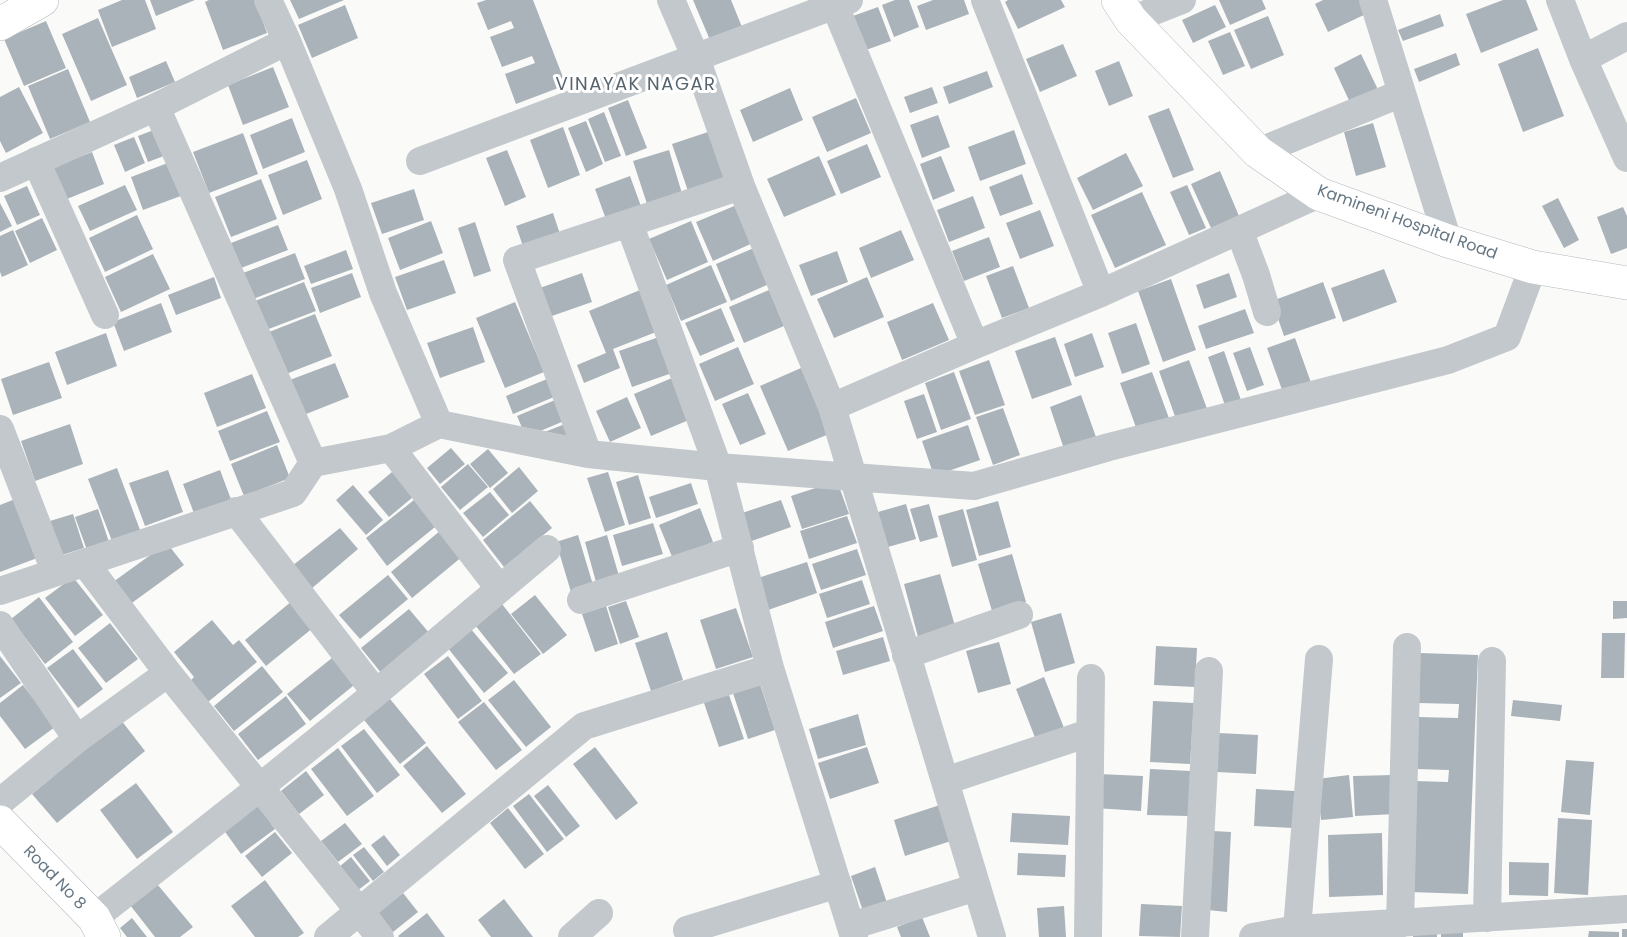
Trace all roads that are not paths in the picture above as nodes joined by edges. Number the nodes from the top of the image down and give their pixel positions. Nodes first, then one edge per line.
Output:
1 (42, 0) edge
2 (268, 0) edge
3 (671, 0) edge
4 (986, 0) edge
5 (1182, 0) edge
6 (1373, 0) edge
7 (1560, 0) edge
8 (842, 3) edge
9 (1125, 10) edge
10 (0, 24) edge
11 (1627, 36) edge
12 (287, 41) junction
13 (696, 58) junction
14 (1583, 59) junction
15 (1402, 93) junction
16 (156, 107) junction
17 (1258, 152) junction
18 (1627, 158) edge
19 (420, 161) dead end
20 (36, 162) junction
21 (0, 178) edge
22 (741, 186) junction
23 (1319, 194) junction
24 (629, 223) junction
25 (1239, 230) junction
26 (1448, 241) junction
27 (1533, 267) junction
28 (1627, 283) edge
29 (1101, 293) junction
30 (1267, 312) dead end
31 (105, 315) dead end
32 (975, 345) junction
33 (832, 407) junction
34 (440, 424) junction
35 (0, 429) edge
36 (391, 448) junction
37 (588, 454) junction
38 (313, 463) junction
39 (718, 466) junction
40 (852, 476) junction
41 (237, 511) junction
42 (740, 548) junction
43 (547, 549) dead end
44 (84, 563) junction
45 (55, 571) junction
46 (499, 588) junction
47 (0, 591) edge
48 (581, 600) dead end
49 (1019, 615) dead end
50 (0, 625) edge
51 (1407, 647) dead end
52 (906, 655) junction
53 (1319, 659) dead end
54 (1492, 661) dead end
55 (770, 668) junction
56 (1209, 671) dead end
57 (168, 673) junction
58 (1091, 678) dead end
59 (376, 693) junction
60 (1089, 733) junction
61 (77, 739) junction
62 (945, 781) junction
63 (259, 788) junction
64 (0, 802) edge
65 (0, 822) edge
66 (838, 884) junction
67 (977, 887) junction
68 (1627, 909) edge
69 (359, 912) junction
70 (599, 913) dead end
71 (1486, 918) junction
72 (1535, 926) edge
73 (99, 928) edge
74 (1297, 929) junction
75 (1394, 929) edge
76 (687, 930) dead end
77 (853, 932) edge
78 (328, 937) edge
79 (380, 937) edge
80 (572, 937) edge
81 (992, 937) edge
82 (1088, 937) edge
83 (1195, 937) edge
84 (1253, 937) edge

1 - 10 street
2 - 12 street
3 - 13 street
4 - 29 street
5 - 9 street
6 - 15 street
7 - 14 street
8 - 13 street
8 - 32 street
9 - 17 street, Kamineni Hospital Road
11 - 14 street
12 - 16 street
12 - 34 street
13 - 19 street
13 - 22 street
14 - 18 street
15 - 17 street
15 - 26 street
16 - 20 street
16 - 38 street
17 - 23 street, Kamineni Hospital Road
20 - 21 street
20 - 31 street
22 - 24 street
22 - 33 street
23 - 25 street
23 - 26 street, Kamineni Hospital Road
24 - 37 street
24 - 39 street
25 - 29 street
25 - 30 street
26 - 27 street, Kamineni Hospital Road
27 - 28 street, Kamineni Hospital Road
27 - 40 street
29 - 32 street
32 - 33 street
33 - 40 street
34 - 36 street
34 - 37 street
35 - 45 street
36 - 38 street
36 - 46 street
37 - 39 street
38 - 41 street
39 - 40 street
39 - 42 street
40 - 52 street
41 - 44 street
41 - 59 street
42 - 48 street
42 - 55 street
43 - 46 street
44 - 45 street
44 - 57 street
45 - 47 street
46 - 59 street
49 - 52 street
50 - 61 street
51 - 75 street
52 - 62 street
53 - 74 street
54 - 71 street
55 - 66 street
55 - 69 street
56 - 83 street
57 - 61 street
57 - 63 street
58 - 60 street
59 - 63 street
60 - 62 street
60 - 82 street
61 - 64 street
62 - 67 street
63 - 69 street
63 - 73 street
65 - 73 street, Road No 8
66 - 76 street
66 - 77 street
67 - 77 street
67 - 81 street
68 - 72 street
69 - 78 street
69 - 79 street
70 - 80 street
71 - 72 street
71 - 75 street
74 - 75 street
74 - 84 street

